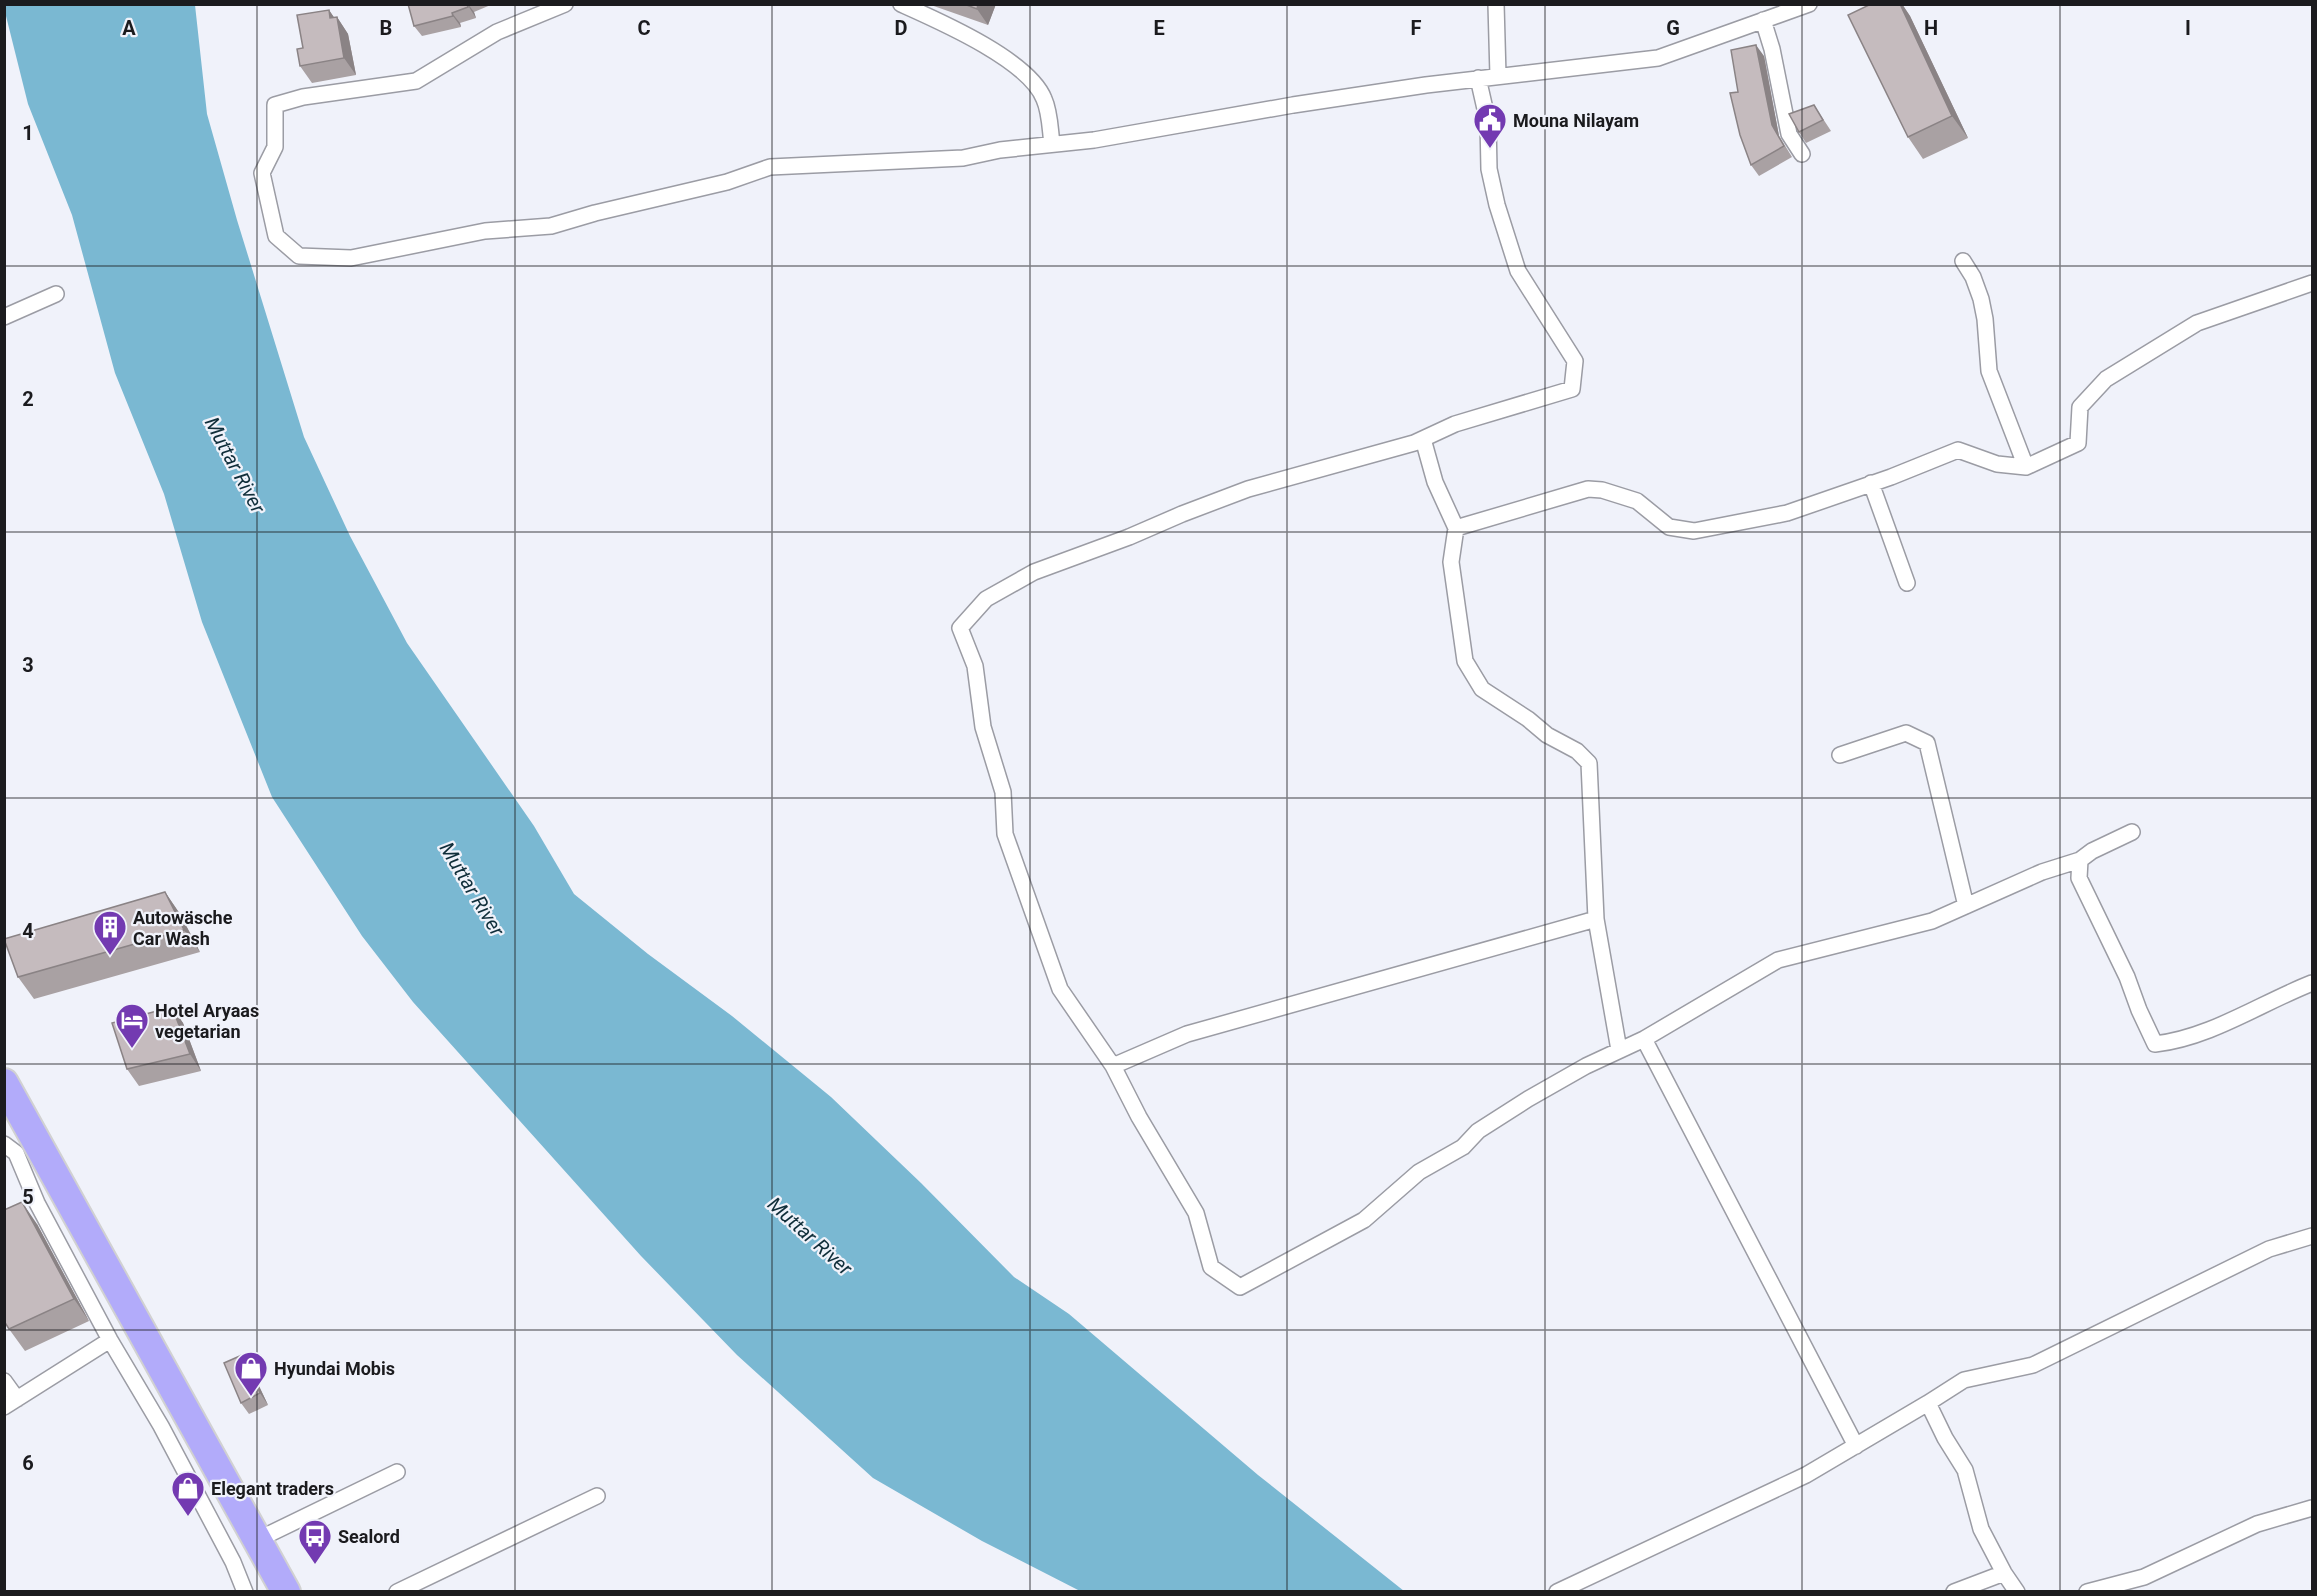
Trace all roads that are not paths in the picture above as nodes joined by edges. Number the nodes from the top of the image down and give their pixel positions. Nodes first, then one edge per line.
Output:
1 (565, 4) edge
2 (901, 4) edge
3 (1496, 4) edge
4 (1809, 4) edge
5 (1763, 20) junction
6 (1498, 76) junction
7 (1478, 78) junction
8 (1052, 144) junction
9 (1802, 154) dead end
10 (1963, 261) dead end
11 (2313, 283) edge
12 (56, 294) dead end
13 (4, 317) edge
14 (1423, 439) junction
15 (2026, 466) junction
16 (1871, 483) junction
17 (1456, 528) junction
18 (1906, 583) dead end
19 (1840, 755) dead end
20 (2132, 832) dead end
21 (2080, 860) junction
22 (1966, 906) junction
23 (1596, 919) junction
24 (2313, 982) edge
25 (1644, 1039) junction
26 (1619, 1050) junction
27 (1113, 1066) junction
28 (4, 1083) edge
29 (4, 1144) edge
30 (2313, 1236) edge
31 (110, 1340) junction
32 (4, 1381) edge
33 (10, 1403) edge
34 (1928, 1403) junction
35 (1856, 1446) junction
36 (397, 1472) dead end
37 (597, 1496) dead end
38 (2313, 1508) edge
39 (258, 1540) junction
40 (2004, 1574) junction
41 (245, 1592) edge
42 (286, 1592) edge
43 (397, 1592) edge
44 (1557, 1592) edge
45 (1954, 1592) edge
46 (2016, 1592) edge
47 (2087, 1592) edge

1 - 8 street
2 - 8 street
3 - 6 street
4 - 5 street
5 - 6 street
5 - 9 street
6 - 7 street
7 - 8 street
7 - 14 street
10 - 15 street
11 - 15 street
12 - 13 street
14 - 17 street
14 - 27 street
15 - 16 street
16 - 17 street
16 - 18 street
17 - 23 street
19 - 22 street
20 - 21 street
21 - 22 street
21 - 24 street
22 - 25 street
23 - 26 street
23 - 27 street
25 - 26 street
25 - 35 street
26 - 27 street
28 - 39 highway
29 - 31 street
30 - 34 street
31 - 33 street
31 - 41 street
32 - 33 street
34 - 35 street
34 - 40 street
35 - 44 street
36 - 39 street
37 - 43 street
38 - 47 street
39 - 42 highway
40 - 45 street
40 - 46 street

